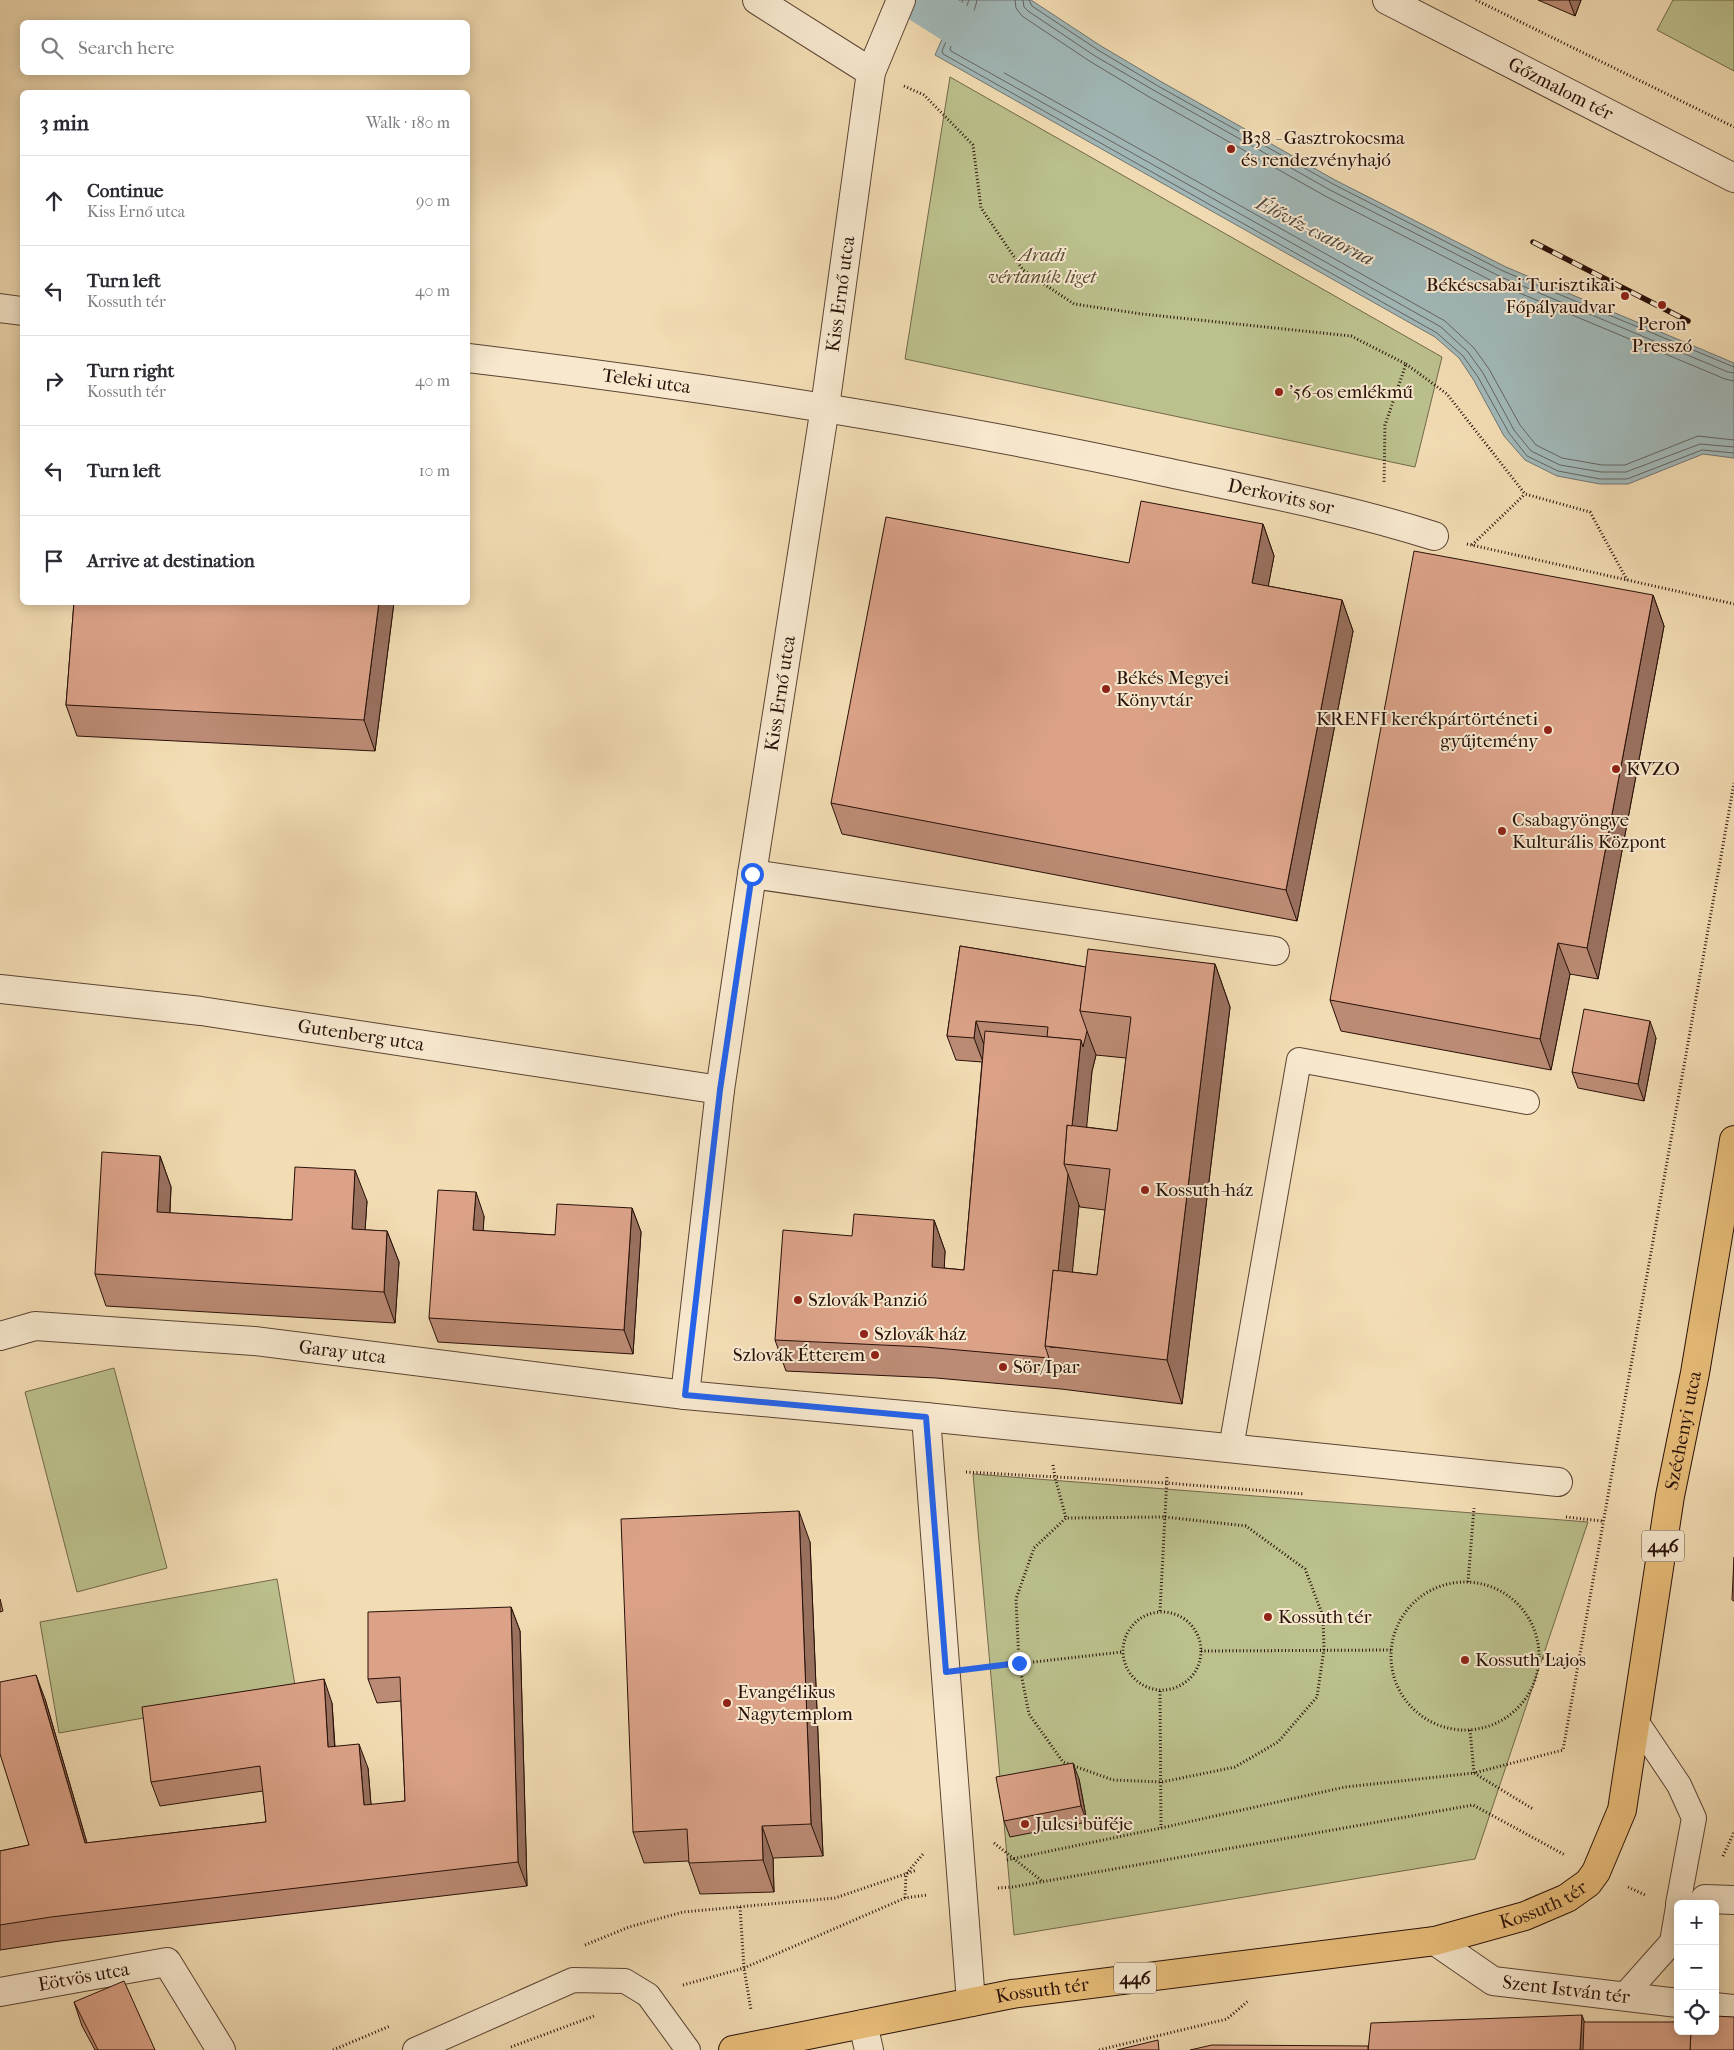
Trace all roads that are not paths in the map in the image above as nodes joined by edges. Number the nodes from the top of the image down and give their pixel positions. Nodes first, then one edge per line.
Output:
1 (757, 0) edge
2 (901, 0) edge
3 (1387, 0) edge
4 (870, 72) junction
5 (1734, 178) edge
6 (0, 308) edge
7 (20, 310) edge
8 (470, 358) edge
9 (825, 407) junction
10 (1434, 536) road end
11 (752, 874) junction
12 (1275, 951) dead end
13 (0, 989) edge
14 (720, 1090) junction
15 (1527, 1102) dead end
16 (1734, 1140) edge
17 (0, 1336) edge
18 (685, 1395) junction
19 (926, 1417) junction
20 (1231, 1448) junction
21 (1558, 1482) dead end
22 (1636, 1721) junction
23 (1705, 1899) dead end
24 (1679, 1900) edge
25 (1734, 1900) edge
26 (1674, 1931) edge
27 (1435, 1941) junction
28 (0, 1992) edge
29 (1623, 1997) junction
30 (971, 2002) junction
31 (1674, 2003) edge
32 (1719, 2007) edge
33 (1734, 2009) edge
34 (866, 2037) edge
35 (221, 2050) edge
36 (415, 2050) edge
37 (688, 2050) edge
38 (733, 2050) edge

1 - 4 street
2 - 4 street, Kiss Ernő utca
3 - 5 street, Gőzmalom tér
4 - 9 street, Kiss Ernő utca
6 - 7 street
8 - 9 street, Teleki utca
9 - 10 street, Derkovits sor
9 - 11 street, Kiss Ernő utca
11 - 12 street
11 - 14 street, Kiss Ernő utca
13 - 14 street, Gutenberg utca
14 - 18 street, Kiss Ernő utca
15 - 20 lane
16 - 22 main road, Széchenyi utca / 446
17 - 18 street, Garay utca
18 - 19 street
19 - 20 street
19 - 30 street, Kossuth tér
20 - 21 street
22 - 24 lane
22 - 27 main road, Kossuth tér / 446
23 - 25 street
26 - 29 lane
27 - 29 street, Szent István tér
27 - 30 main road, Kossuth tér / 446
28 - 35 street, Eötvös utca
29 - 31 street, Szent István tér
30 - 34 main road, Kossuth tér / 446
32 - 33 street
34 - 38 main road, 446
36 - 37 lane

